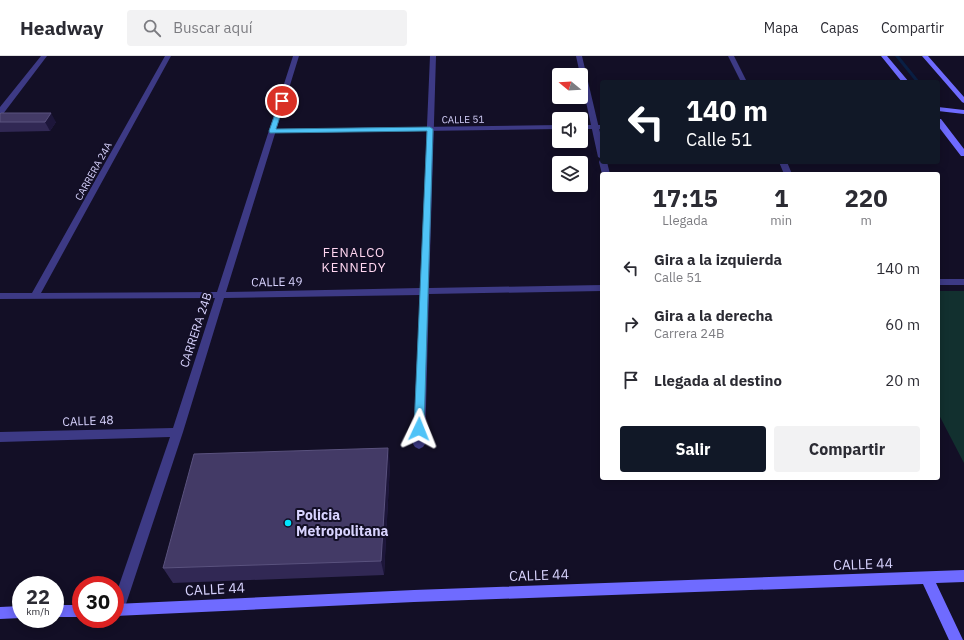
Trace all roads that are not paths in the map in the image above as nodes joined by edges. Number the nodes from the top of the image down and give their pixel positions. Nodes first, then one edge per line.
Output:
1 (44, 56) edge
2 (168, 56) edge
3 (296, 56) edge
4 (433, 56) edge
5 (579, 56) edge
6 (731, 56) edge
7 (884, 56) edge
8 (924, 56) edge
9 (743, 80) edge
10 (904, 80) edge
11 (951, 86) junction
12 (964, 90) edge
13 (964, 101) edge
14 (940, 109) edge
15 (0, 112) edge
16 (964, 112) edge
17 (940, 124) edge
18 (588, 127) edge
19 (599, 127) edge
20 (552, 128) edge
21 (430, 129) junction
22 (272, 131) junction
23 (964, 154) edge
24 (940, 282) edge
25 (964, 282) edge
26 (600, 288) edge
27 (424, 291) junction
28 (222, 294) junction
29 (35, 295) junction
30 (0, 296) edge
31 (177, 432) junction
32 (0, 437) edge
33 (419, 444) dead end
34 (926, 576) junction
35 (964, 576) edge
36 (124, 587) edge
37 (124, 610) edge
38 (12, 612) edge
39 (0, 613) edge
40 (956, 640) edge

1 - 15 street
2 - 29 street, CARRERA 24A
3 - 22 street, CARRERA 24B
4 - 21 street
5 - 19 street
6 - 9 street
7 - 10 main road
8 - 11 main road
11 - 12 main road
11 - 13 main road
14 - 16 main road
17 - 23 main road
18 - 19 lane
20 - 21 lane, CALLE 51
21 - 22 lane, CALLE 51
21 - 27 street
22 - 28 street, CARRERA 24B
24 - 25 street
26 - 27 street, CALLE 49
27 - 28 street, CALLE 49
27 - 33 street
28 - 29 street, CALLE 49
28 - 31 street, CARRERA 24B
29 - 30 street, CALLE 49
31 - 32 street, CALLE 48
31 - 36 street, CARRERA 24B
34 - 35 main road, CALLE 44
34 - 37 main road, CALLE 44
34 - 40 main road
38 - 39 main road

